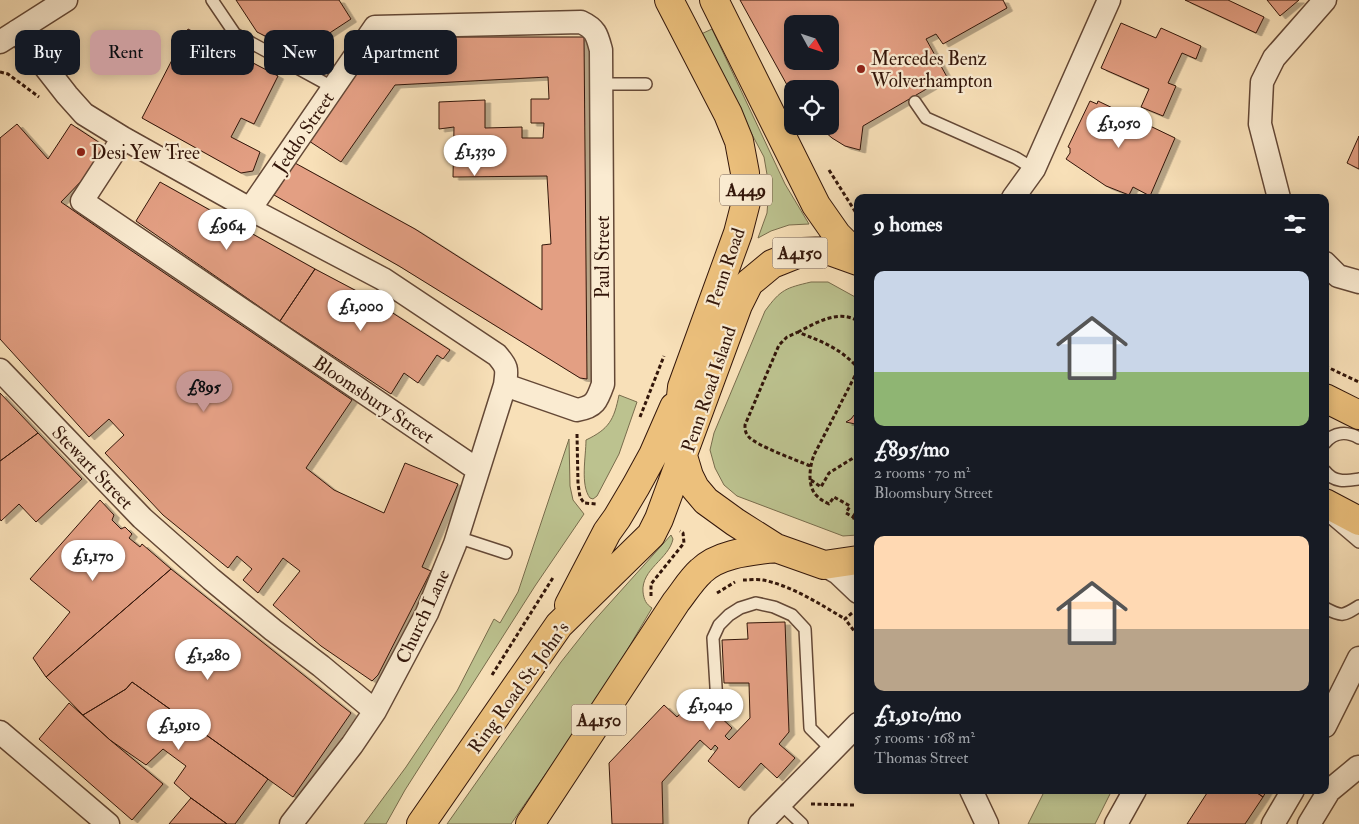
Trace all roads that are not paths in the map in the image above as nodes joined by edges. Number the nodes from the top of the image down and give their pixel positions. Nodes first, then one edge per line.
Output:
1 (66, 0) edge
2 (212, 0) edge
3 (669, 0) edge
4 (714, 0) edge
5 (1109, 0) edge
6 (1325, 0) edge
7 (581, 22) joint
8 (9, 36) edge
9 (602, 84) junction
10 (646, 84) dead end
11 (334, 88) junction
12 (915, 102) dead end
13 (123, 138) junction
14 (1034, 169) junction
15 (1016, 194) edge
16 (1278, 194) edge
17 (250, 209) junction
18 (854, 252) edge
19 (854, 260) edge
20 (1329, 267) edge
21 (1359, 282) edge
22 (0, 370) edge
23 (505, 385) junction
24 (682, 387) junction
25 (1329, 401) edge
26 (1359, 421) edge
27 (1329, 439) edge
28 (683, 456) junction
29 (478, 470) junction
30 (1329, 475) edge
31 (1359, 479) edge
32 (1329, 505) edge
33 (1329, 516) edge
34 (1359, 521) edge
35 (457, 537) junction
36 (1359, 542) edge
37 (776, 548) junction
38 (506, 553) dead end
39 (854, 561) edge
40 (824, 565) junction
41 (854, 588) edge
42 (1359, 606) edge
43 (1329, 610) edge
44 (559, 625) junction
45 (1359, 658) edge
46 (717, 703) dead end
47 (375, 711) junction
48 (1329, 718) edge
49 (854, 728) edge
50 (0, 732) edge
51 (832, 750) junction
52 (1359, 768) edge
53 (1329, 791) edge
54 (973, 794) edge
55 (1133, 794) edge
56 (1291, 794) edge
57 (1327, 794) edge
58 (769, 818) edge
59 (108, 824) edge
60 (291, 824) edge
61 (421, 824) edge
62 (530, 824) edge
63 (802, 824) edge
64 (986, 824) edge
65 (1116, 824) edge
66 (1273, 824) edge
67 (1309, 824) edge

1 - 8 street
2 - 11 lane
3 - 24 highway, Penn Road / A449
4 - 18 highway, A449
5 - 14 street
6 - 16 street
7 - 9 street, Paul Street
7 - 11 street, Jeddo Street
8 - 13 street
9 - 10 lane
9 - 23 street, Paul Street
11 - 17 street, Jeddo Street
12 - 14 lane
13 - 17 street
13 - 29 street, Bloomsbury Street
14 - 15 street
17 - 23 street
19 - 28 highway, Penn Road Island / A4150
20 - 21 street
22 - 47 street, Stewart Street
23 - 29 street, Church Lane
24 - 28 highway, Penn Road / A449
24 - 44 highway
25 - 26 highway
26 - 27 lane
28 - 37 highway, Penn Road Island / A4150
28 - 44 highway, Ring Road St. John's / A4150
29 - 35 street, Church Lane
30 - 31 lane
32 - 34 highway
33 - 36 lane
35 - 38 lane
35 - 47 street, Church Lane
37 - 40 highway, Penn Road Island / A4150
37 - 62 highway, A4150
39 - 40 highway, Penn Road Island / A4150
40 - 41 street
42 - 43 lane
44 - 61 highway, Ring Road St. John's / A4150
45 - 48 street
46 - 51 lane
47 - 60 street, Church Lane
49 - 51 street
50 - 59 street
51 - 58 street
52 - 53 street
54 - 64 street
55 - 65 street
56 - 66 street
57 - 67 street
58 - 63 lane

